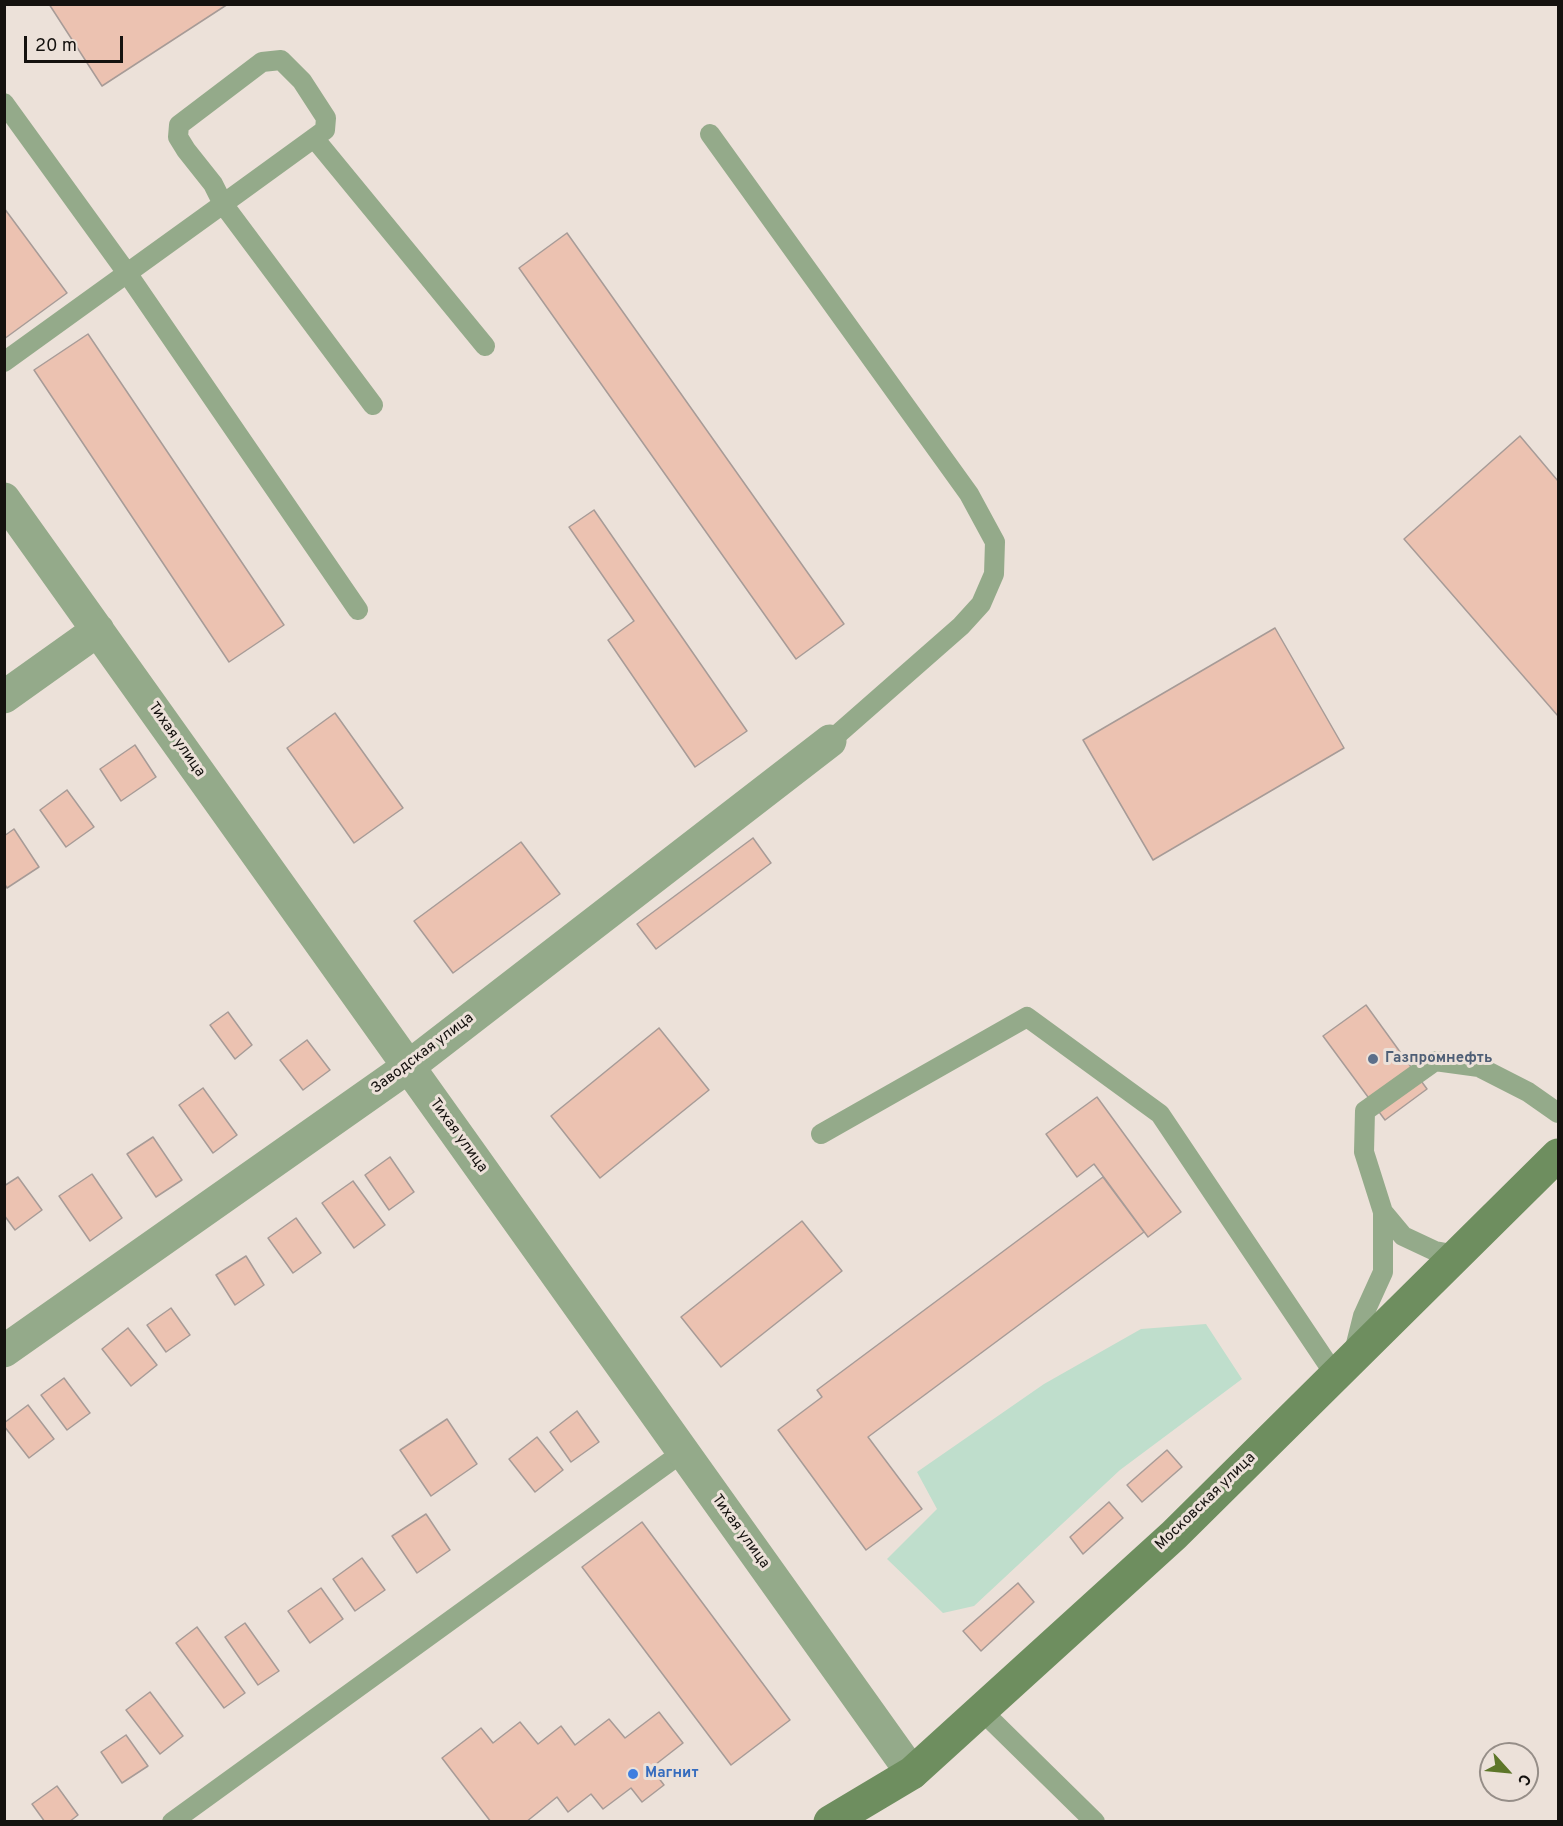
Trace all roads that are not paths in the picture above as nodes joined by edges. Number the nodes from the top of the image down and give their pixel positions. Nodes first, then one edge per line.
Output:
1 (4, 103) edge
2 (710, 134) dead end
3 (314, 138) junction
4 (223, 204) junction
5 (127, 273) junction
6 (485, 346) dead end
7 (4, 362) edge
8 (373, 405) dead end
9 (4, 499) edge
10 (358, 610) dead end
11 (98, 630) junction
12 (4, 697) edge
13 (830, 741) joint
14 (408, 1066) junction
15 (1558, 1113) edge
16 (821, 1134) dead end
17 (1558, 1155) edge
18 (1383, 1212) junction
19 (1457, 1255) junction
20 (4, 1351) edge
21 (1344, 1367) junction
22 (683, 1452) junction
23 (981, 1710) junction
24 (912, 1773) junction
25 (172, 1821) edge
26 (830, 1821) edge
27 (1095, 1821) edge

1 - 5 lane
2 - 13 lane
3 - 4 lane
3 - 4 lane
3 - 6 lane
4 - 5 lane
4 - 8 lane
5 - 7 lane
5 - 10 lane
9 - 11 street, Тихая улица
11 - 12 street
11 - 14 street, Тихая улица
13 - 14 street, Заводская улица
14 - 20 street, Заводская улица
14 - 22 street, Тихая улица
15 - 18 lane
16 - 21 lane
17 - 19 street, Московская улица
18 - 19 lane
18 - 21 lane
19 - 21 street, Московская улица
21 - 23 street, Московская улица
22 - 24 street, Тихая улица
22 - 25 lane
23 - 24 street, Московская улица
23 - 27 lane
24 - 26 street, Московская улица

